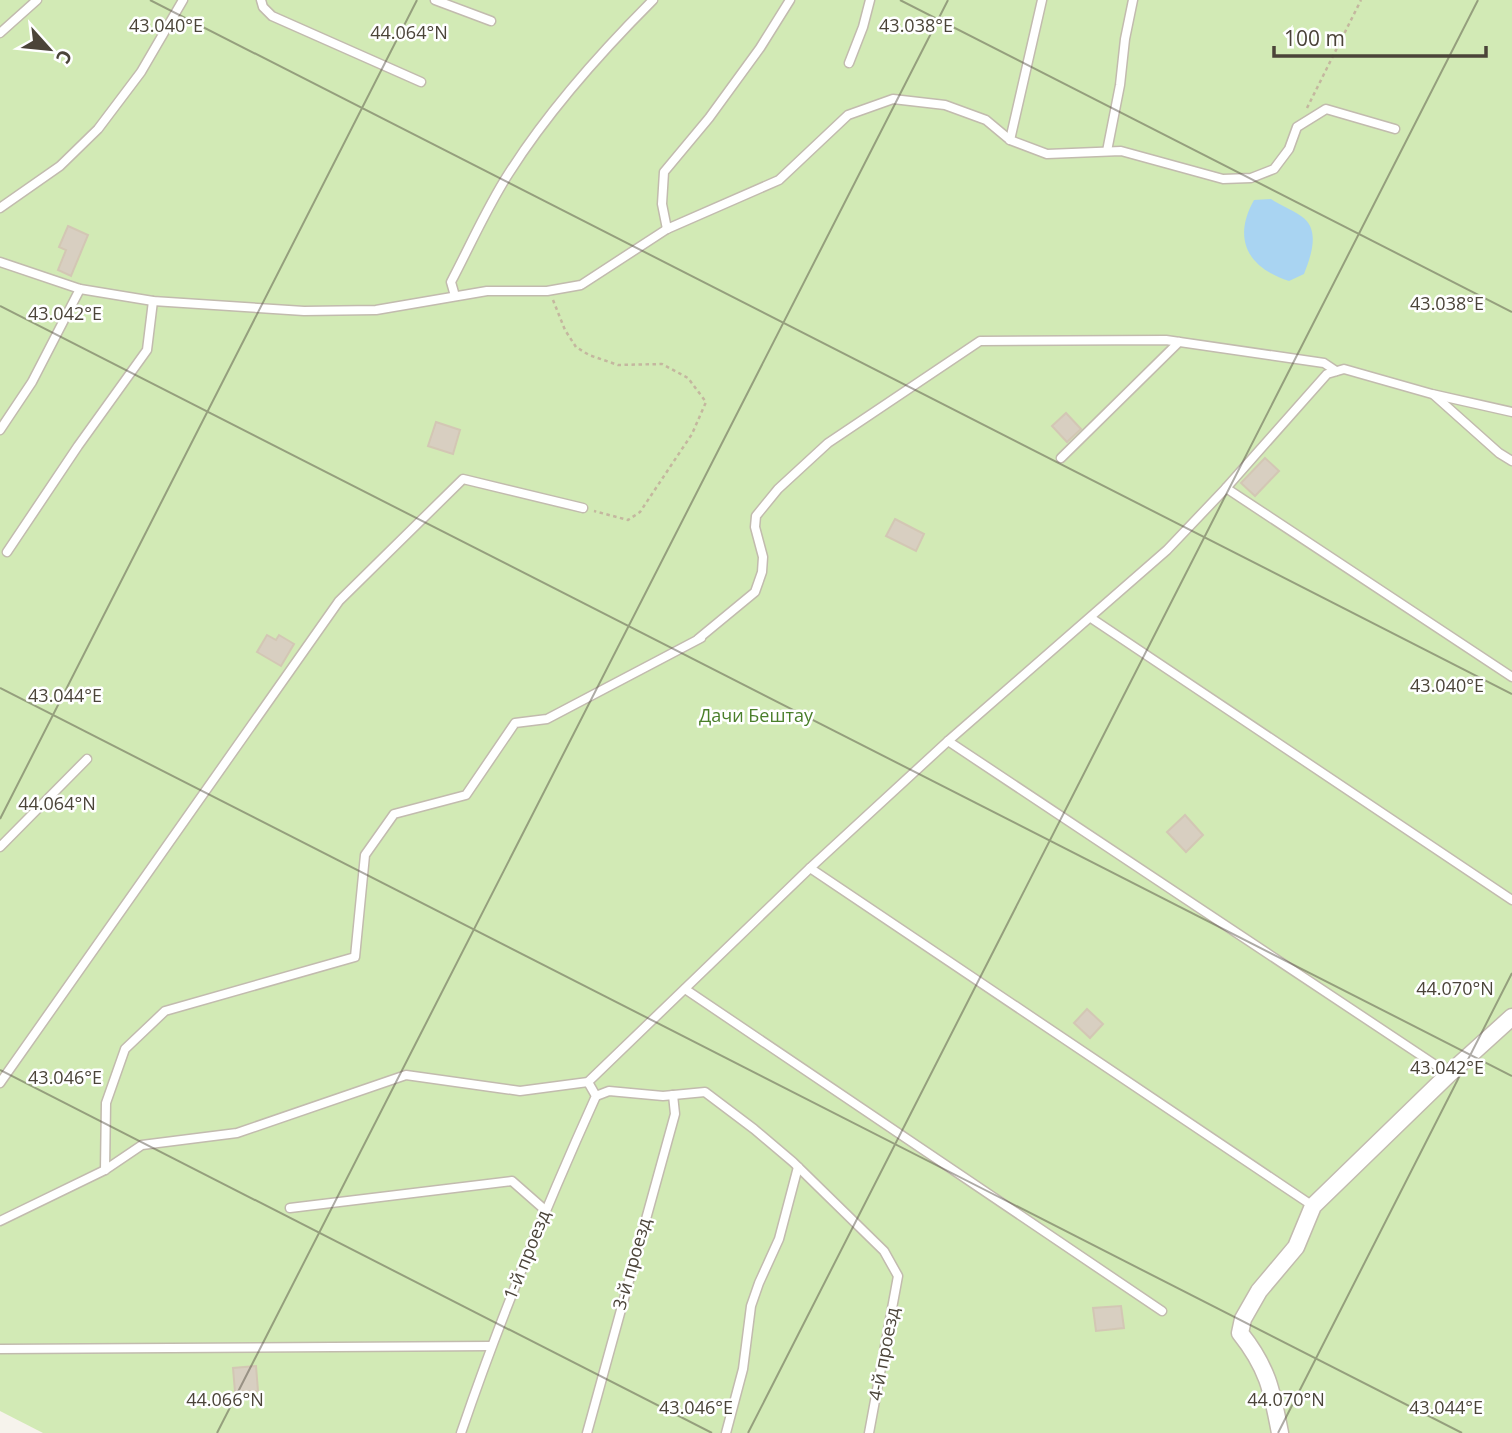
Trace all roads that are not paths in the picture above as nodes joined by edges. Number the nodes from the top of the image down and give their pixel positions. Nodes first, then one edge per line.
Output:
1 (37, 0) edge
2 (183, 0) edge
3 (261, 0) edge
4 (435, 0) edge
5 (653, 0) edge
6 (790, 0) edge
7 (870, 0) edge
8 (1042, 0) edge
9 (1133, 0) edge
10 (491, 21) dead end
11 (0, 33) edge
12 (849, 63) dead end
13 (421, 82) dead end
14 (1395, 129) dead end
15 (1010, 140) junction
16 (1107, 151) junction
17 (0, 208) edge
18 (667, 229) junction
19 (0, 262) edge
20 (80, 289) junction
21 (456, 296) junction
22 (153, 302) junction
23 (1179, 342) junction
24 (1336, 371) junction
25 (1432, 394) junction
26 (1512, 412) edge
27 (0, 430) edge
28 (1061, 458) dead end
29 (1512, 461) edge
30 (1226, 488) junction
31 (583, 508) road end
32 (7, 552) dead end
33 (1091, 618) junction
34 (1512, 677) edge
35 (948, 741) junction
36 (87, 759) dead end
37 (0, 847) edge
38 (810, 868) junction
39 (1512, 900) edge
40 (685, 989) junction
41 (1512, 1017) edge
42 (1449, 1074) junction
43 (588, 1082) junction
44 (0, 1083) edge
45 (673, 1095) junction
46 (596, 1096) junction
47 (798, 1167) junction
48 (105, 1170) junction
49 (1313, 1206) junction
50 (289, 1208) dead end
51 (545, 1210) junction
52 (0, 1221) edge
53 (1161, 1311) dead end
54 (491, 1346) junction
55 (0, 1349) edge
56 (461, 1433) edge
57 (587, 1433) edge
58 (726, 1433) edge
59 (869, 1433) edge
60 (1280, 1433) edge

1 - 11 lane
2 - 17 lane
3 - 13 lane
4 - 10 lane
5 - 21 lane
6 - 18 lane
7 - 12 lane
8 - 15 lane
9 - 16 lane
14 - 16 lane
15 - 16 lane
15 - 18 lane
18 - 21 lane
19 - 20 lane
20 - 22 lane
20 - 27 lane
21 - 22 lane
22 - 32 lane
23 - 24 lane
23 - 28 lane
23 - 48 lane
24 - 25 lane
24 - 30 lane
25 - 26 lane
25 - 29 lane
30 - 33 lane
30 - 34 lane
31 - 44 lane
33 - 35 lane
33 - 39 lane
35 - 38 lane
35 - 42 lane
36 - 37 lane
38 - 40 lane
38 - 49 lane
40 - 43 lane
40 - 53 lane
41 - 42 street
42 - 49 street
43 - 46 lane
43 - 48 lane
45 - 46 lane
45 - 47 lane
45 - 57 lane, 3-й проезд
46 - 51 lane, 1-й проезд
47 - 58 lane
47 - 59 lane, 4-й проезд
48 - 52 lane
49 - 60 street
50 - 51 lane
51 - 54 lane, 1-й проезд
54 - 55 lane
54 - 56 lane, 1-й проезд

